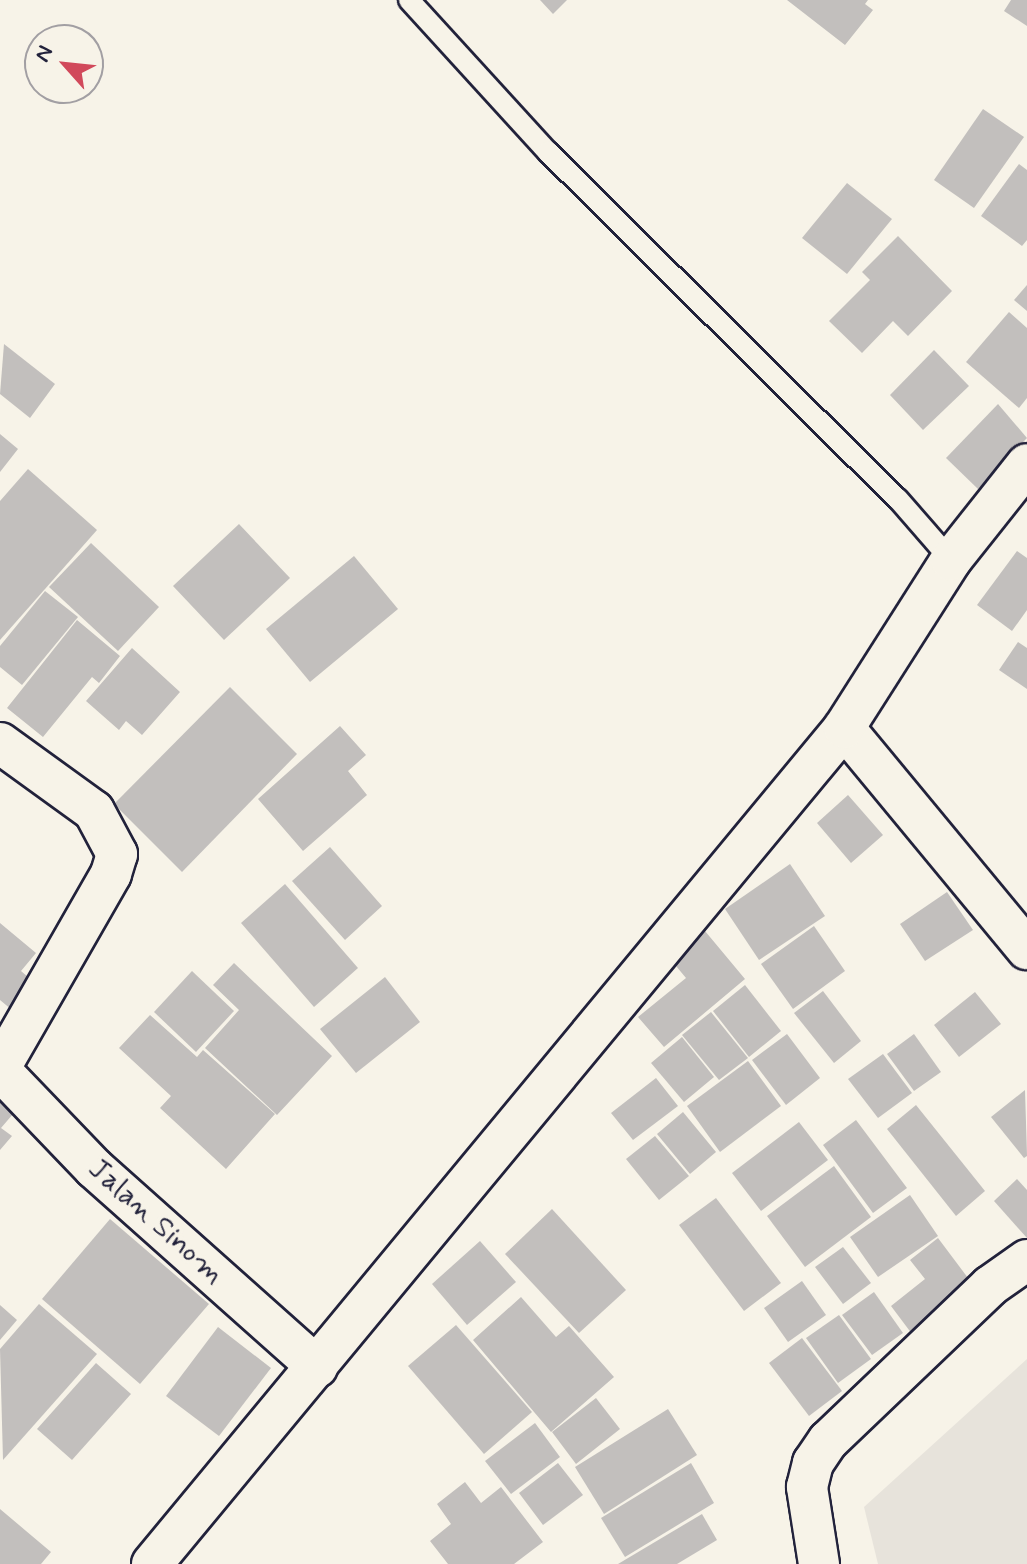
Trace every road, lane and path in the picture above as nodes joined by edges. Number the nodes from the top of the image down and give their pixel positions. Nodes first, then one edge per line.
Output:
1 (409, 0) edge
2 (1027, 464) edge
3 (951, 560) junction
4 (844, 728) junction
5 (0, 743) edge
6 (1027, 949) edge
7 (0, 1069) edge
8 (1027, 1260) edge
9 (317, 1367) junction
10 (152, 1564) edge
11 (819, 1564) edge

1 - 3 lane
2 - 3 street
3 - 4 street
4 - 6 street
4 - 9 street
5 - 7 street, Jalan Sinom
7 - 9 street, Jalan Sinom
8 - 11 street
9 - 10 street

